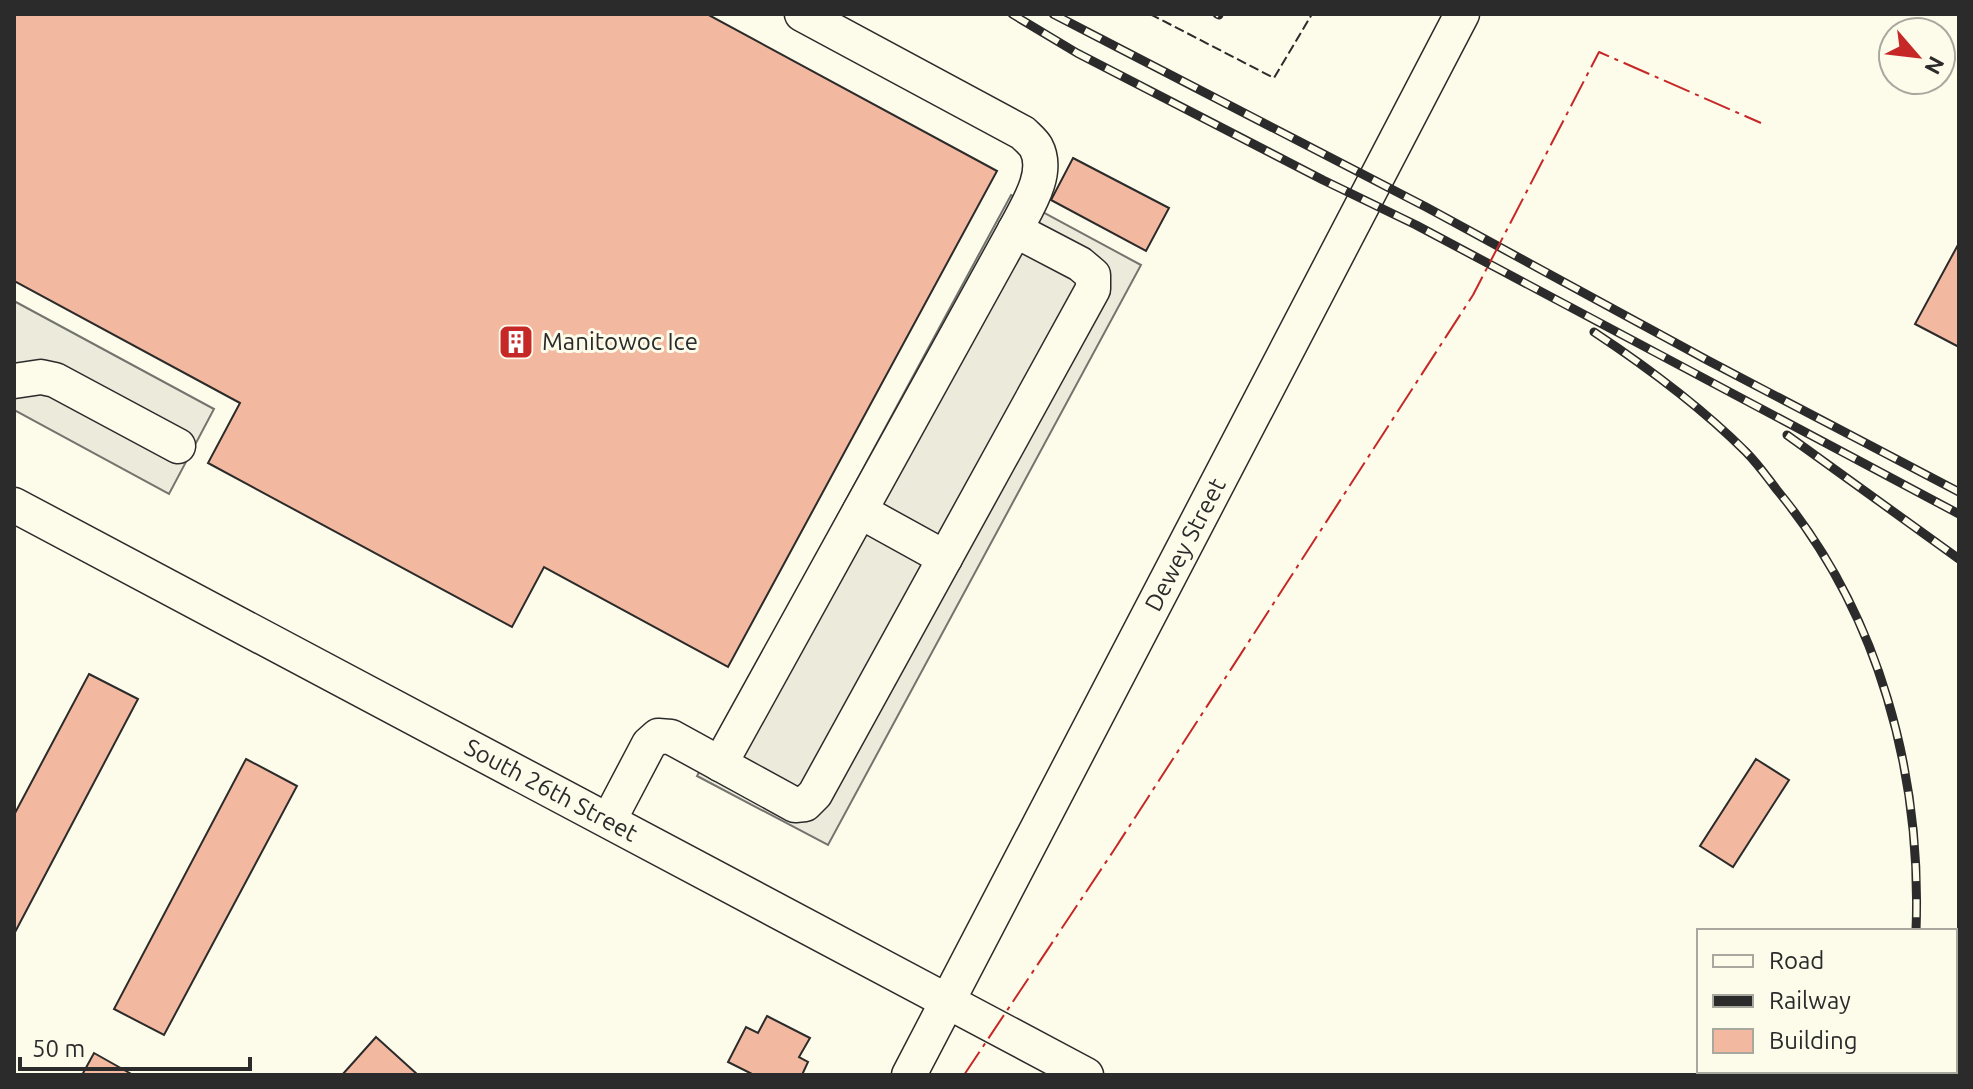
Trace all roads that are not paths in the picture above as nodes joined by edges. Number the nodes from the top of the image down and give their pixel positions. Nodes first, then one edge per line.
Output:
1 (802, 14) edge
2 (1462, 14) edge
3 (1015, 230) junction
4 (14, 381) edge
5 (178, 446) dead end
6 (14, 505) edge
7 (860, 511) junction
8 (945, 558) junction
9 (720, 764) junction
10 (609, 820) junction
11 (949, 1001) junction
12 (909, 1075) edge
13 (1086, 1075) edge

1 - 3 street
2 - 11 street, Dewey Street
3 - 7 street
3 - 8 street
4 - 5 street
6 - 10 street, South 26th Street
7 - 8 street
7 - 9 street
8 - 9 street
9 - 10 street
10 - 11 street, South 26th Street
11 - 12 street, Dewey Street
11 - 13 street, South 26th Street

